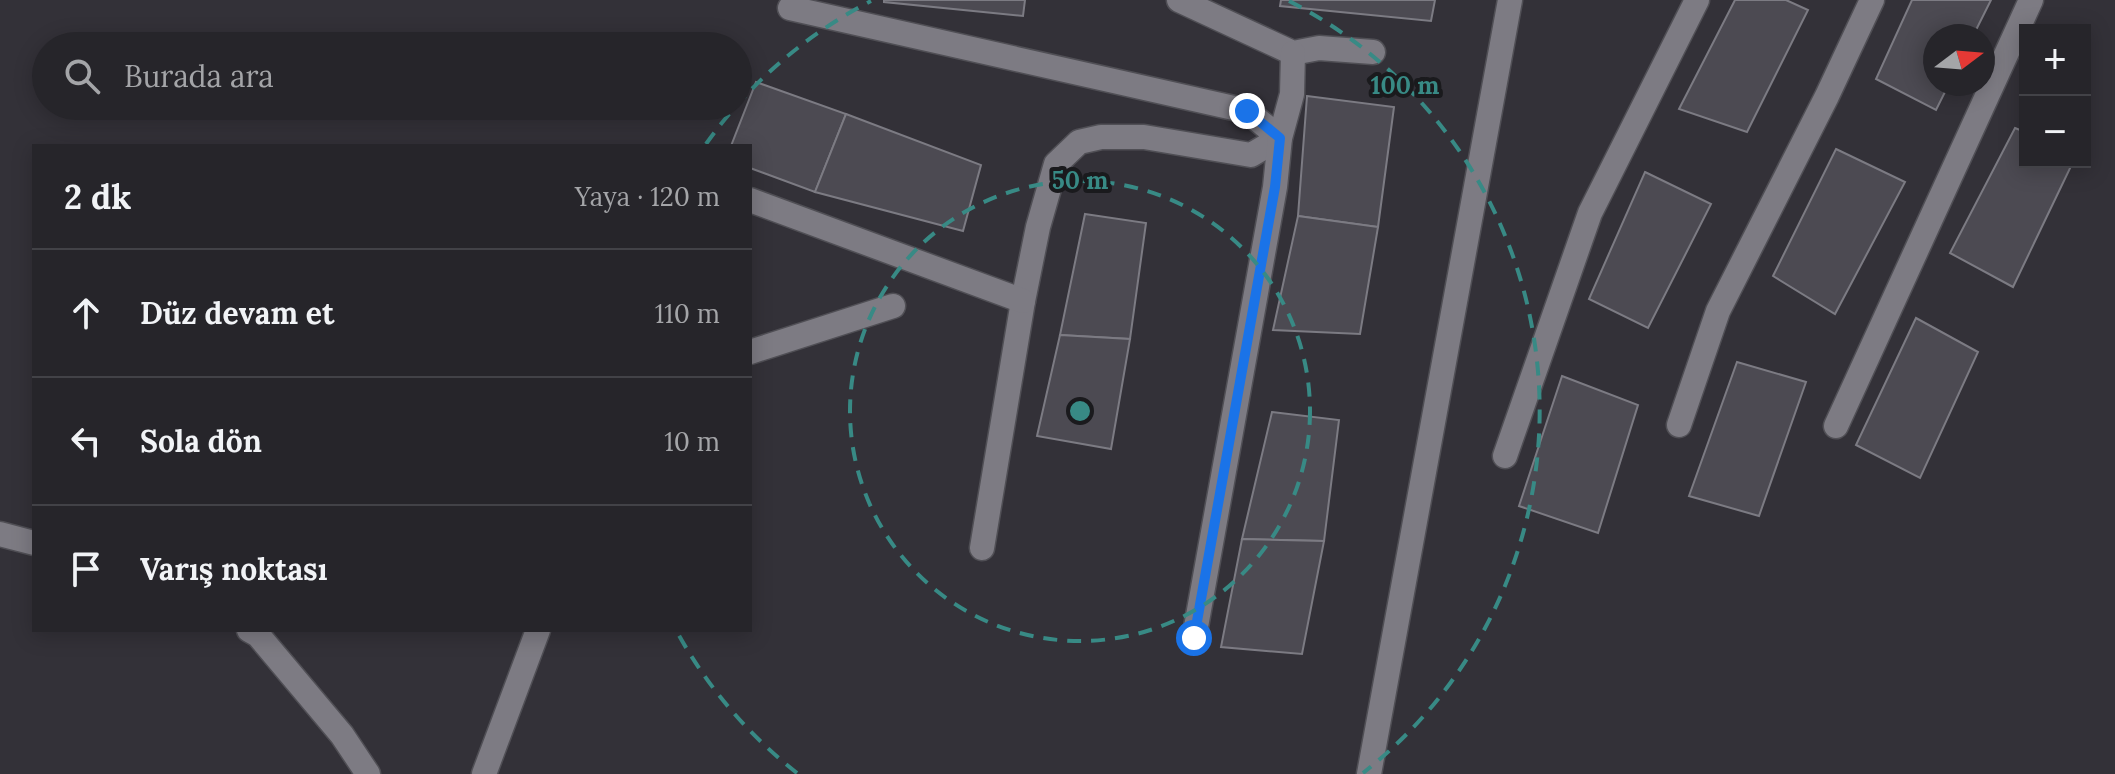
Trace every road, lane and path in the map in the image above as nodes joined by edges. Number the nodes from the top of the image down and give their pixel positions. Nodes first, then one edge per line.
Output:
1 (1179, 0) edge
2 (1510, 0) edge
3 (1697, 0) edge
4 (1872, 0) edge
5 (2031, 0) edge
6 (790, 8) dead end
7 (1373, 52) dead end
8 (1293, 53) junction
9 (1280, 138) junction
10 (752, 201) edge
11 (1023, 301) junction
12 (893, 306) dead end
13 (752, 351) edge
14 (1679, 425) dead end
15 (1836, 426) dead end
16 (1505, 456) dead end
17 (0, 534) edge
18 (32, 542) edge
19 (982, 548) dead end
20 (253, 632) edge
21 (537, 632) edge
22 (1194, 638) dead end
23 (368, 774) edge
24 (484, 774) edge
25 (1369, 774) edge

1 - 8 street
2 - 25 street
3 - 16 street
4 - 14 street
5 - 15 street
6 - 9 street
7 - 8 street
8 - 9 street
9 - 11 street
9 - 22 street
10 - 11 street
11 - 19 street
12 - 13 street
17 - 18 street
20 - 23 street
21 - 24 street

